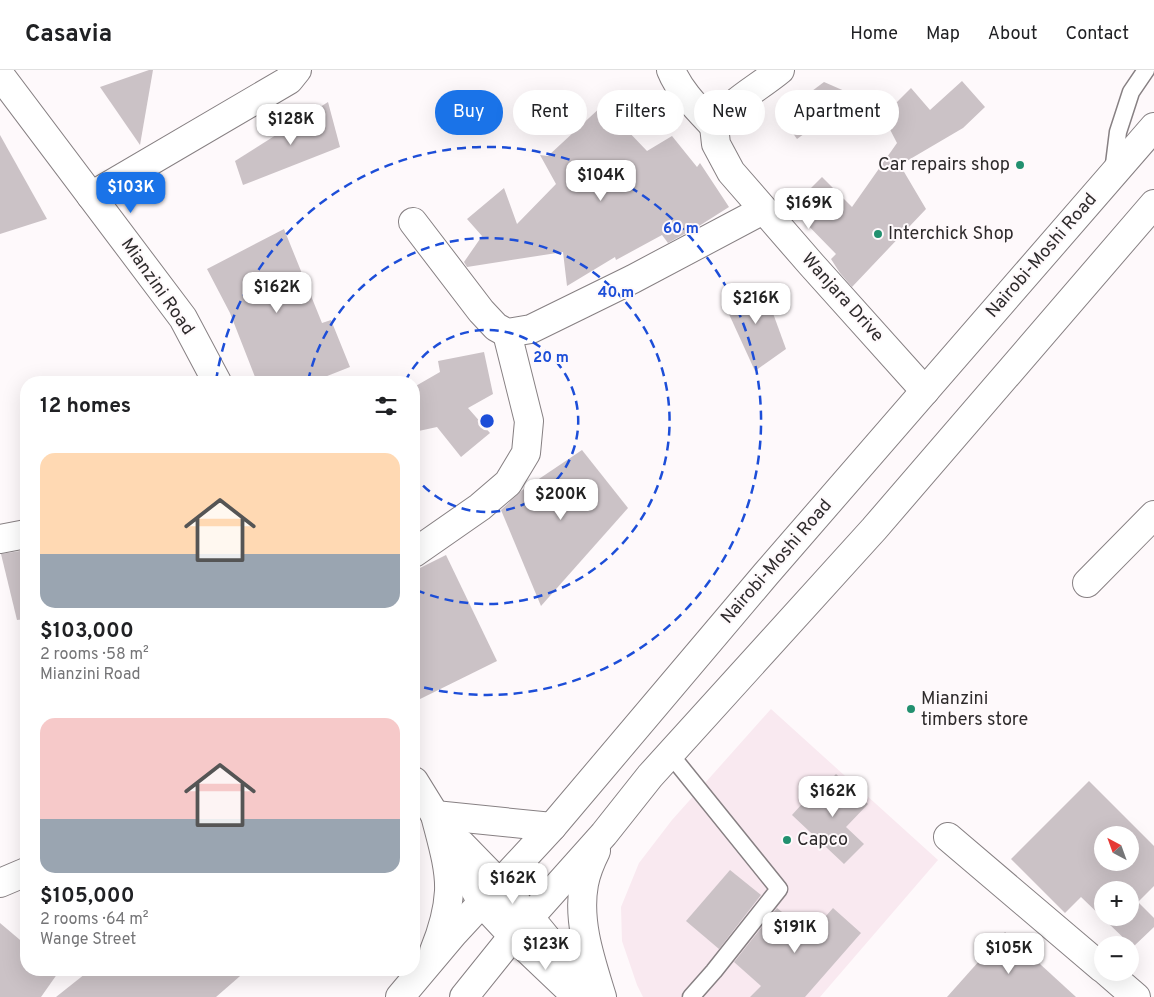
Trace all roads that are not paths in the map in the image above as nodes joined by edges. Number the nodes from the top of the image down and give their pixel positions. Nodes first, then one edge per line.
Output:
1 (297, 70) edge
2 (672, 70) edge
3 (780, 70) edge
4 (1146, 70) edge
5 (0, 75) edge
6 (752, 90) edge
7 (694, 104) edge
8 (1154, 127) edge
9 (715, 135) edge
10 (1112, 176) junction
11 (91, 196) junction
12 (1154, 204) edge
13 (763, 210) junction
14 (413, 222) dead end
15 (507, 333) junction
16 (214, 376) edge
17 (925, 391) junction
18 (1154, 515) edge
19 (20, 535) edge
20 (0, 539) edge
21 (420, 549) edge
22 (1087, 583) dead end
23 (670, 754) junction
24 (420, 791) edge
25 (435, 815) junction
26 (552, 827) junction
27 (604, 834) junction
28 (948, 837) dead end
29 (20, 875) edge
30 (0, 883) edge
31 (500, 884) junction
32 (482, 903) junction
33 (521, 927) junction
34 (431, 960) junction
35 (1094, 961) edge
36 (420, 973) edge
37 (418, 976) edge
38 (1117, 981) edge
39 (400, 997) edge
40 (464, 997) edge
41 (576, 997) edge
42 (594, 997) edge
43 (602, 997) edge
44 (691, 997) edge
45 (1136, 997) edge

1 - 11 main road
2 - 7 main road
3 - 6 main road
4 - 10 lane
5 - 11 main road, Mianzini Road
8 - 10 main road, Nairobi-Moshi Road
9 - 13 main road, Wanjara Drive
10 - 17 main road, Nairobi-Moshi Road
11 - 16 main road, Mianzini Road
12 - 23 main road
13 - 15 main road
13 - 17 main road, Wanjara Drive
14 - 15 main road
15 - 21 main road
17 - 26 main road, Nairobi-Moshi Road
18 - 22 main road
19 - 20 main road
23 - 27 main road
23 - 44 lane
24 - 25 main road
25 - 26 main road
25 - 31 main road
25 - 32 main road
25 - 34 main road
26 - 31 main road, Nairobi-Moshi Road
27 - 33 main road
27 - 43 main road
28 - 35 main road
29 - 30 main road
31 - 32 main road, Nairobi-Moshi Road
31 - 33 main road
32 - 33 main road
32 - 34 main road, Nairobi-Moshi Road
33 - 40 main road
33 - 41 main road
33 - 42 main road
34 - 36 main road, Nairobi-Moshi Road
37 - 39 main road, Nairobi-Moshi Road
38 - 45 main road

